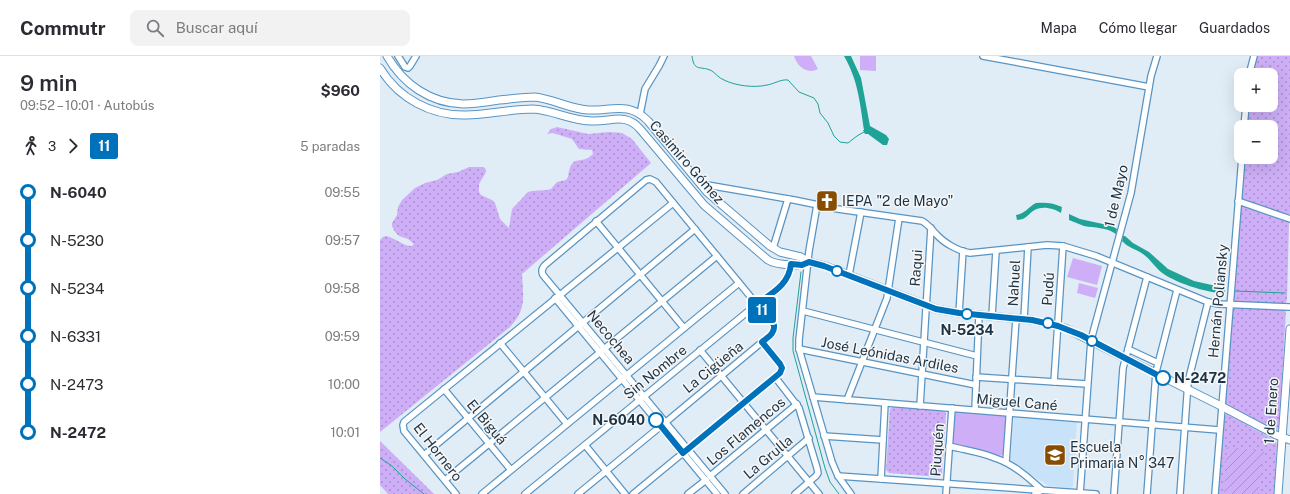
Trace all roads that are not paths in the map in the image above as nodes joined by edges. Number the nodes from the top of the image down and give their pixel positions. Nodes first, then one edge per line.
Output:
1 (387, 56) edge
2 (398, 56) edge
3 (416, 56) edge
4 (664, 56) edge
5 (983, 56) edge
6 (1157, 56) edge
7 (1254, 56) edge
8 (380, 68) edge
9 (1251, 68) edge
10 (1149, 86) junction
11 (600, 109) junction
12 (640, 114) junction
13 (599, 121) junction
14 (1241, 164) edge
15 (704, 187) junction
16 (695, 196) junction
17 (788, 199) junction
18 (1238, 201) junction
19 (673, 203) junction
20 (817, 205) junction
21 (861, 212) junction
22 (899, 218) junction
23 (1290, 219) edge
24 (596, 222) junction
25 (931, 228) junction
26 (695, 229) junction
27 (1064, 246) junction
28 (1028, 247) junction
29 (618, 248) junction
30 (773, 248) junction
31 (963, 251) junction
32 (996, 251) junction
33 (717, 256) junction
34 (809, 262) junction
35 (1112, 263) junction
36 (791, 264) junction
37 (640, 275) junction
38 (849, 276) junction
39 (1147, 277) junction
40 (739, 283) junction
41 (1177, 290) junction
42 (888, 291) junction
43 (558, 296) junction
44 (662, 301) junction
45 (1208, 302) junction
46 (757, 304) junction
47 (1229, 304) junction
48 (926, 306) junction
49 (1290, 307) edge
50 (803, 311) junction
51 (959, 313) junction
52 (979, 315) junction
53 (992, 316) junction
54 (1016, 319) junction
55 (1024, 319) junction
56 (581, 324) junction
57 (1058, 326) junction
58 (684, 328) junction
59 (875, 329) junction
60 (1290, 329) edge
61 (1090, 340) junction
62 (762, 342) junction
63 (924, 342) junction
64 (500, 343) junction
65 (799, 349) junction
66 (1128, 349) junction
67 (700, 350) junction
68 (603, 351) junction
69 (977, 356) junction
70 (1125, 358) junction
71 (861, 362) junction
72 (1158, 363) junction
73 (1289, 367) edge
74 (524, 372) junction
75 (922, 374) junction
76 (1156, 374) junction
77 (722, 376) junction
78 (625, 377) junction
79 (775, 377) junction
80 (976, 377) junction
81 (1012, 379) junction
82 (1054, 382) junction
83 (1087, 384) junction
84 (976, 385) junction
85 (444, 389) junction
86 (1187, 390) junction
87 (813, 397) junction
88 (545, 398) junction
89 (642, 398) junction
90 (847, 400) junction
91 (744, 403) junction
92 (885, 403) junction
93 (797, 404) junction
94 (920, 406) junction
95 (1221, 406) junction
96 (952, 408) junction
97 (975, 410) junction
98 (1009, 413) junction
99 (468, 418) junction
100 (1085, 419) junction
101 (1119, 422) junction
102 (567, 424) junction
103 (663, 424) junction
104 (1152, 425) junction
105 (1184, 427) junction
106 (766, 430) junction
107 (1219, 430) junction
108 (824, 436) junction
109 (809, 438) junction
110 (1282, 438) junction
111 (883, 440) junction
112 (1290, 440) edge
113 (489, 444) junction
114 (585, 445) junction
115 (949, 446) junction
116 (686, 451) junction
117 (424, 455) junction
118 (788, 456) junction
119 (1006, 462) junction
120 (511, 470) junction
121 (606, 471) junction
122 (838, 476) junction
123 (708, 478) junction
124 (880, 479) junction
125 (445, 480) junction
126 (809, 482) junction
127 (946, 484) junction
128 (1043, 492) edge
129 (529, 493) edge
130 (1080, 493) edge
131 (456, 494) edge
132 (482, 494) edge
133 (578, 494) edge
134 (625, 494) edge
135 (633, 494) edge
136 (688, 494) edge
137 (717, 494) edge
138 (725, 494) edge
139 (742, 494) edge
140 (795, 494) edge
141 (819, 494) edge
142 (851, 494) edge
143 (946, 494) edge
144 (1035, 494) edge
145 (1096, 494) edge
146 (1114, 494) edge
147 (1147, 494) edge
148 (1180, 494) edge
149 (1215, 494) edge
150 (1278, 494) edge

1 - 11 main road, Casimiro Gómez
2 - 3 street
4 - 12 street
5 - 10 street
6 - 10 street, 1 de Mayo
7 - 9 street
8 - 13 main road, Casimiro Gómez
10 - 35 street, 1 de Mayo
11 - 12 main road, Casimiro Gómez
11 - 13 main road
12 - 15 main road, Casimiro Gómez
13 - 16 main road, Casimiro Gómez
14 - 18 street, Hernán Poliansky
15 - 16 main road
15 - 17 street
15 - 30 main road, Casimiro Gómez
16 - 36 main road, Casimiro Gómez
17 - 20 street
17 - 30 street
18 - 23 street
18 - 47 street, Hernán Poliansky
19 - 24 street
19 - 26 street
19 - 29 street
20 - 21 street
20 - 34 street
21 - 22 street
21 - 38 street
22 - 25 street
22 - 42 street
24 - 29 street
24 - 43 street, Necochea
25 - 31 street
25 - 48 street, Raqui
26 - 33 street
26 - 37 street
27 - 28 street
27 - 35 street
27 - 57 street, Pudú
28 - 32 street
28 - 55 street, Nahuel
29 - 37 street
29 - 43 street
30 - 34 main road, Casimiro Gómez
31 - 32 street
31 - 51 street
32 - 53 street
33 - 40 street
33 - 44 street
34 - 36 main road, Casimiro Gómez
34 - 38 main road, Casimiro Gómez
34 - 50 street
35 - 39 street
35 - 61 street, 1 de Mayo
36 - 46 street, Sin Nombre
37 - 44 street
37 - 56 street
38 - 42 main road, Casimiro Gómez
39 - 41 street
39 - 66 street
40 - 46 street
40 - 58 street, Sin Nombre
41 - 45 street
41 - 72 street
42 - 48 main road, Casimiro Gómez
42 - 59 street
43 - 56 street, Necochea
43 - 64 street
44 - 58 street
44 - 68 street
45 - 47 street
45 - 86 street
46 - 62 street, La Cigüeña
46 - 67 street, Sin Nombre
47 - 49 street
47 - 95 street, Hernán Poliansky
48 - 51 main road, Casimiro Gómez
48 - 63 street, Raqui
50 - 59 street
50 - 65 street
51 - 52 main road, Casimiro Gómez
52 - 53 main road, Casimiro Gómez
52 - 69 street
53 - 54 main road, Casimiro Gómez
54 - 55 main road, Casimiro Gómez
54 - 81 street, Nahuel
55 - 57 main road, Casimiro Gómez
56 - 68 street, Necochea
56 - 74 street
57 - 61 main road, Casimiro Gómez
57 - 82 street, Pudú
58 - 78 street, Sin Nombre
59 - 63 street
59 - 71 street
60 - 73 main road, 1 de Enero
61 - 70 main road, Casimiro Gómez
61 - 83 street, 1 de Mayo
62 - 77 street, La Cigüeña
62 - 79 street
63 - 69 street
63 - 75 street, Raqui
64 - 74 street
64 - 85 street
65 - 71 street, José Leónidas Ardiles
65 - 87 street
66 - 70 street
66 - 72 street
67 - 77 street
67 - 89 street, Sin Nombre
68 - 78 street, Necochea
68 - 88 street
69 - 80 street
70 - 76 main road, Casimiro Gómez
70 - 101 street
71 - 75 street, José Leónidas Ardiles
71 - 90 street
72 - 76 street
73 - 110 main road, 1 de Enero
74 - 88 street
74 - 99 street
75 - 84 street, José Leónidas Ardiles
75 - 94 street, Raqui
76 - 86 main road, Casimiro Gómez
76 - 104 street
77 - 91 street
77 - 103 street, La Cigüeña
78 - 89 street, Necochea
78 - 102 street, Sin Nombre
79 - 91 street
79 - 93 street
80 - 81 street, José Leónidas Ardiles
80 - 84 street
81 - 82 street, José Leónidas Ardiles
81 - 98 street, Nahuel
82 - 83 street, José Leónidas Ardiles
83 - 100 street, 1 de Mayo
84 - 97 street
85 - 99 street, El Biguá
85 - 117 street, El Hornero
86 - 95 main road, Casimiro Gómez
86 - 105 street
87 - 90 street, Miguel Cané
87 - 108 street
88 - 102 street
88 - 113 street
89 - 103 street, Necochea
89 - 114 street, Sin Nombre
90 - 92 street, Miguel Cané
91 - 106 street
91 - 116 street
92 - 94 street, Miguel Cané
92 - 111 street
93 - 106 street, Los Flamencos
93 - 109 street
94 - 96 street, Miguel Cané
95 - 107 street, Hernán Poliansky
95 - 110 main road, Casimiro Gómez
96 - 97 street, Miguel Cané
96 - 115 street, Piuquén
97 - 98 street, Miguel Cané
98 - 100 street, Miguel Cané
98 - 119 street, Nahuel
99 - 113 street, El Biguá
99 - 117 street
100 - 101 street, Miguel Cané
100 - 130 street, 1 de Mayo
101 - 104 street, Miguel Cané
101 - 146 street
102 - 120 street, Sin Nombre
103 - 116 street, Necochea
103 - 121 street, La Cigüeña
104 - 105 street, Miguel Cané
104 - 147 street
105 - 107 street, Miguel Cané
105 - 148 street
106 - 118 street
106 - 123 street, Los Flamencos
107 - 149 street, Hernán Poliansky
108 - 111 street
108 - 122 street
109 - 118 street, La Grulla
109 - 126 street
110 - 112 main road, Casimiro Gómez
110 - 150 main road, 1 de Enero
111 - 124 street
113 - 120 street, El Biguá
113 - 125 street
114 - 121 street
114 - 129 street, Sin Nombre
115 - 119 street
115 - 127 street, Piuquén
116 - 123 street, Necochea
116 - 135 street
117 - 125 street, El Hornero
118 - 126 street
118 - 139 street, La Grulla
119 - 128 street
120 - 132 street, Sin Nombre
121 - 133 street, La Cigüeña
121 - 134 street
122 - 124 street
122 - 142 street
123 - 136 street, Los Flamencos
123 - 137 street, Necochea
123 - 138 street, Necochea
124 - 127 street
125 - 131 street, El Hornero
126 - 140 street
126 - 141 street
127 - 128 street
127 - 143 street, Piuquén
128 - 130 street
128 - 144 street
130 - 145 street

